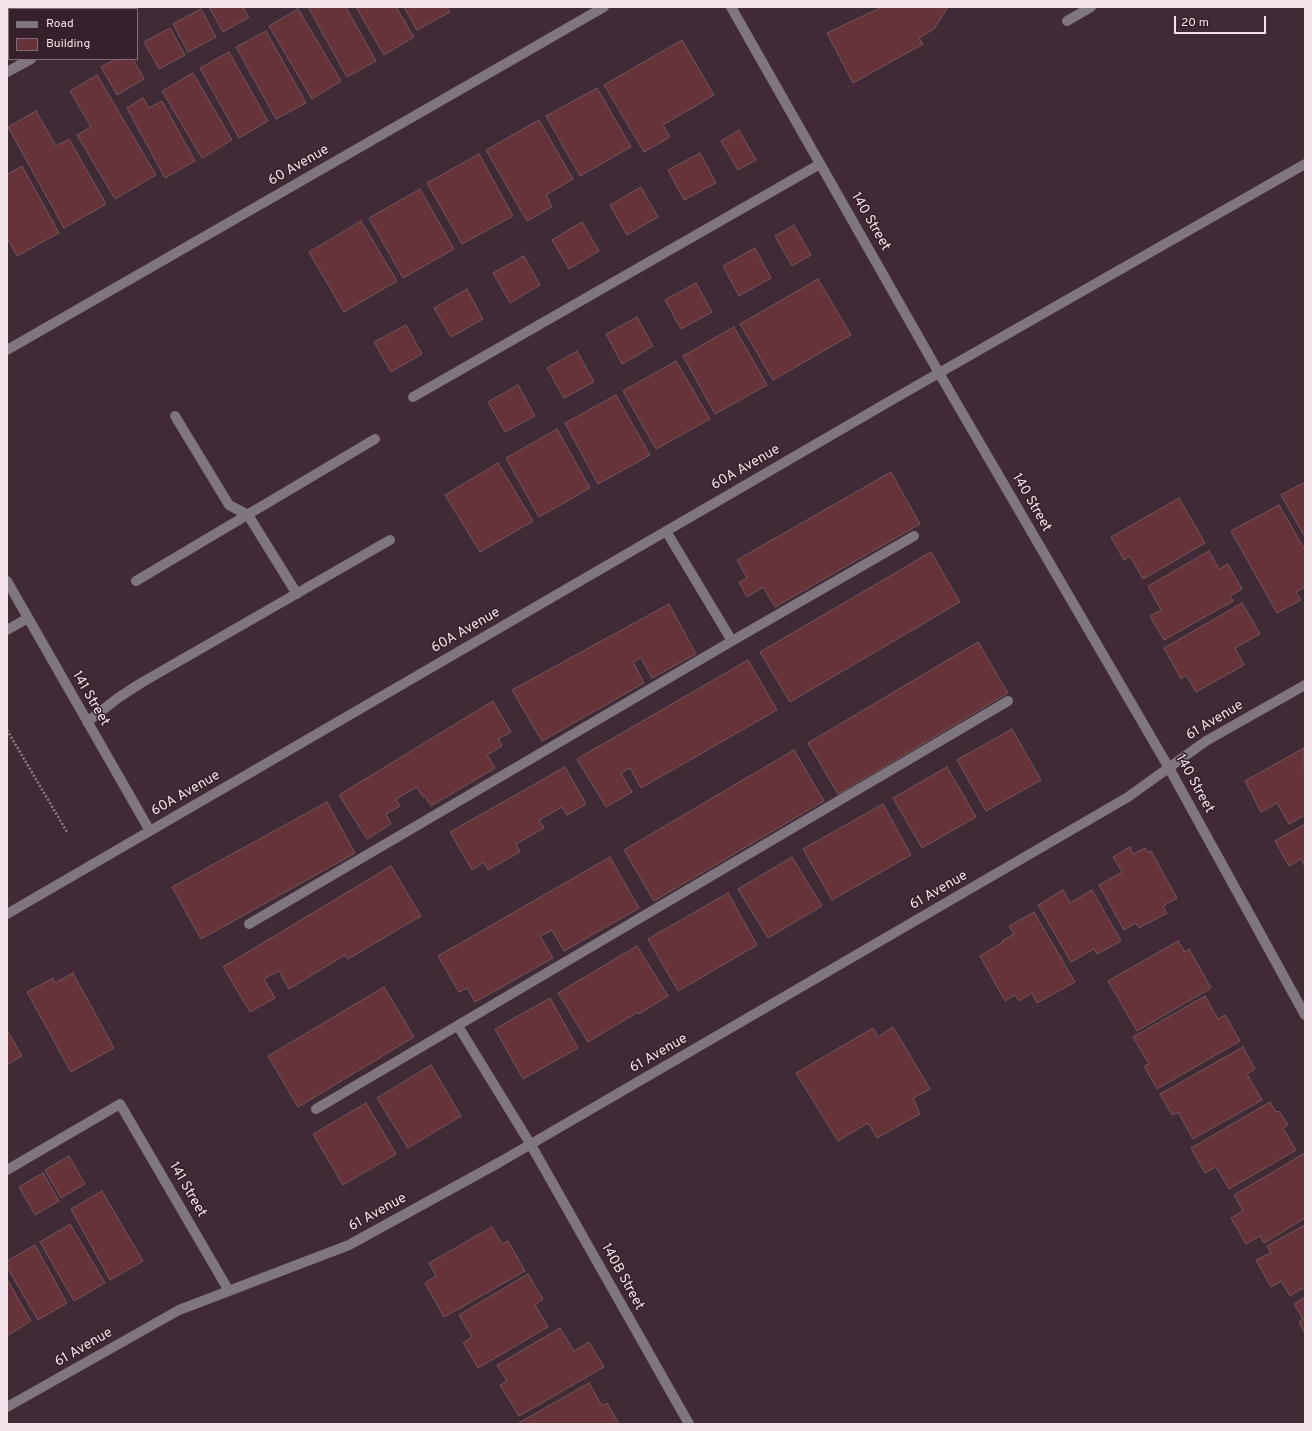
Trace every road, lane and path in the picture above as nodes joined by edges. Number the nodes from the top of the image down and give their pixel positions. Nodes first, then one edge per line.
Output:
1 (604, 7) edge
2 (731, 7) edge
3 (1091, 7) edge
4 (1066, 21) dead end
5 (29, 60) edge
6 (7, 72) edge
7 (820, 164) junction
8 (1305, 164) edge
9 (7, 350) edge
10 (939, 373) junction
11 (412, 397) dead end
12 (175, 416) dead end
13 (375, 439) dead end
14 (248, 514) junction
15 (666, 531) junction
16 (914, 536) dead end
17 (390, 540) dead end
18 (7, 581) edge
19 (136, 581) dead end
20 (297, 594) junction
21 (28, 618) junction
22 (7, 630) edge
23 (732, 641) junction
24 (1305, 685) edge
25 (1008, 700) dead end
26 (87, 722) junction
27 (7, 730) edge
28 (1169, 768) junction
29 (150, 831) junction
30 (67, 832) dead end
31 (7, 914) edge
32 (249, 924) dead end
33 (1305, 1015) edge
34 (458, 1026) junction
35 (316, 1109) dead end
36 (531, 1145) junction
37 (7, 1170) edge
38 (229, 1291) junction
39 (7, 1407) edge
40 (689, 1424) edge

1 - 9 street, 60 Avenue
2 - 7 street, 140 Street
3 - 4 street
5 - 6 street
7 - 10 street, 140 Street
7 - 11 street
8 - 10 street, 60A Avenue
10 - 15 street, 60A Avenue
10 - 28 street, 140 Street
12 - 14 street
13 - 14 street
14 - 19 street
14 - 20 street
15 - 23 street
15 - 29 street, 60A Avenue
16 - 23 street
17 - 20 street
18 - 21 street, 141 Street
20 - 26 street
21 - 22 street
21 - 26 street, 141 Street
23 - 32 street
24 - 28 street, 61 Avenue
25 - 34 street
26 - 29 street, 141 Street
27 - 30 path
28 - 33 street, 140 Street
28 - 36 street, 61 Avenue
29 - 31 street, 60A Avenue
34 - 35 street
34 - 36 street, 140B Street
36 - 38 street, 61 Avenue
36 - 40 street, 140B Street
37 - 38 street, 141 Street
38 - 39 street, 61 Avenue

